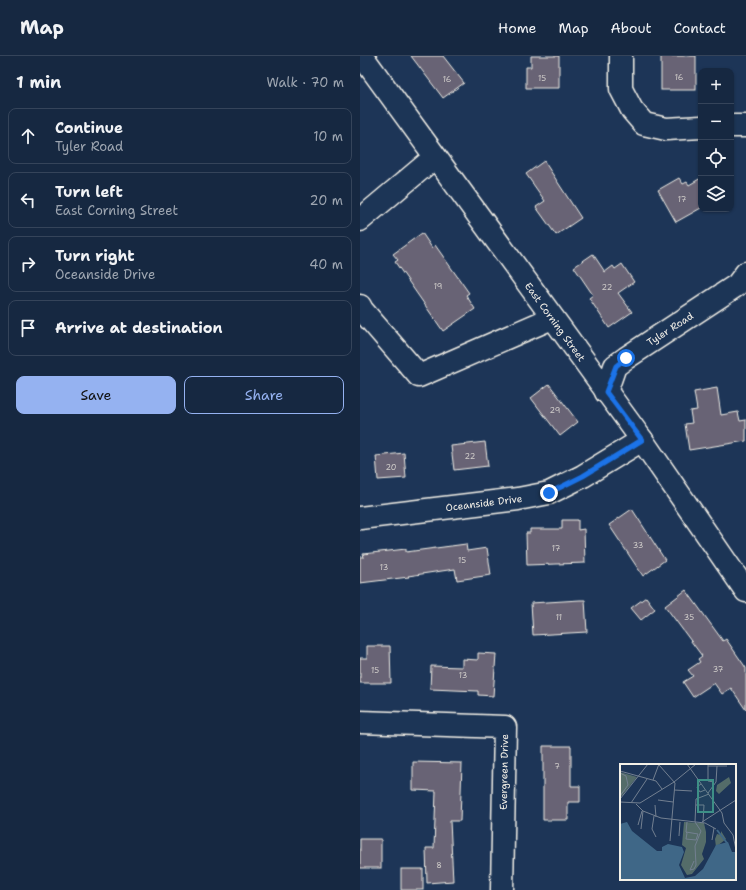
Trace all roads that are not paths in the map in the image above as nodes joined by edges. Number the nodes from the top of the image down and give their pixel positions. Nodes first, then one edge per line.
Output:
1 (362, 56) edge
2 (621, 56) edge
3 (734, 126) edge
4 (746, 126) edge
5 (698, 128) edge
6 (435, 157) junction
7 (360, 220) edge
8 (746, 273) edge
9 (360, 306) edge
10 (552, 318) junction
11 (606, 392) junction
12 (642, 440) junction
13 (360, 518) edge
14 (746, 591) edge
15 (360, 722) edge
16 (502, 890) edge

1 - 6 street, East Corning Street
2 - 5 street
3 - 4 street
6 - 7 street
6 - 10 street, East Corning Street
8 - 11 street, Tyler Road
9 - 10 street
10 - 11 street, East Corning Street
11 - 12 street, East Corning Street
12 - 13 street, Oceanside Drive
12 - 14 street, East Corning Street
15 - 16 street, Evergreen Drive

